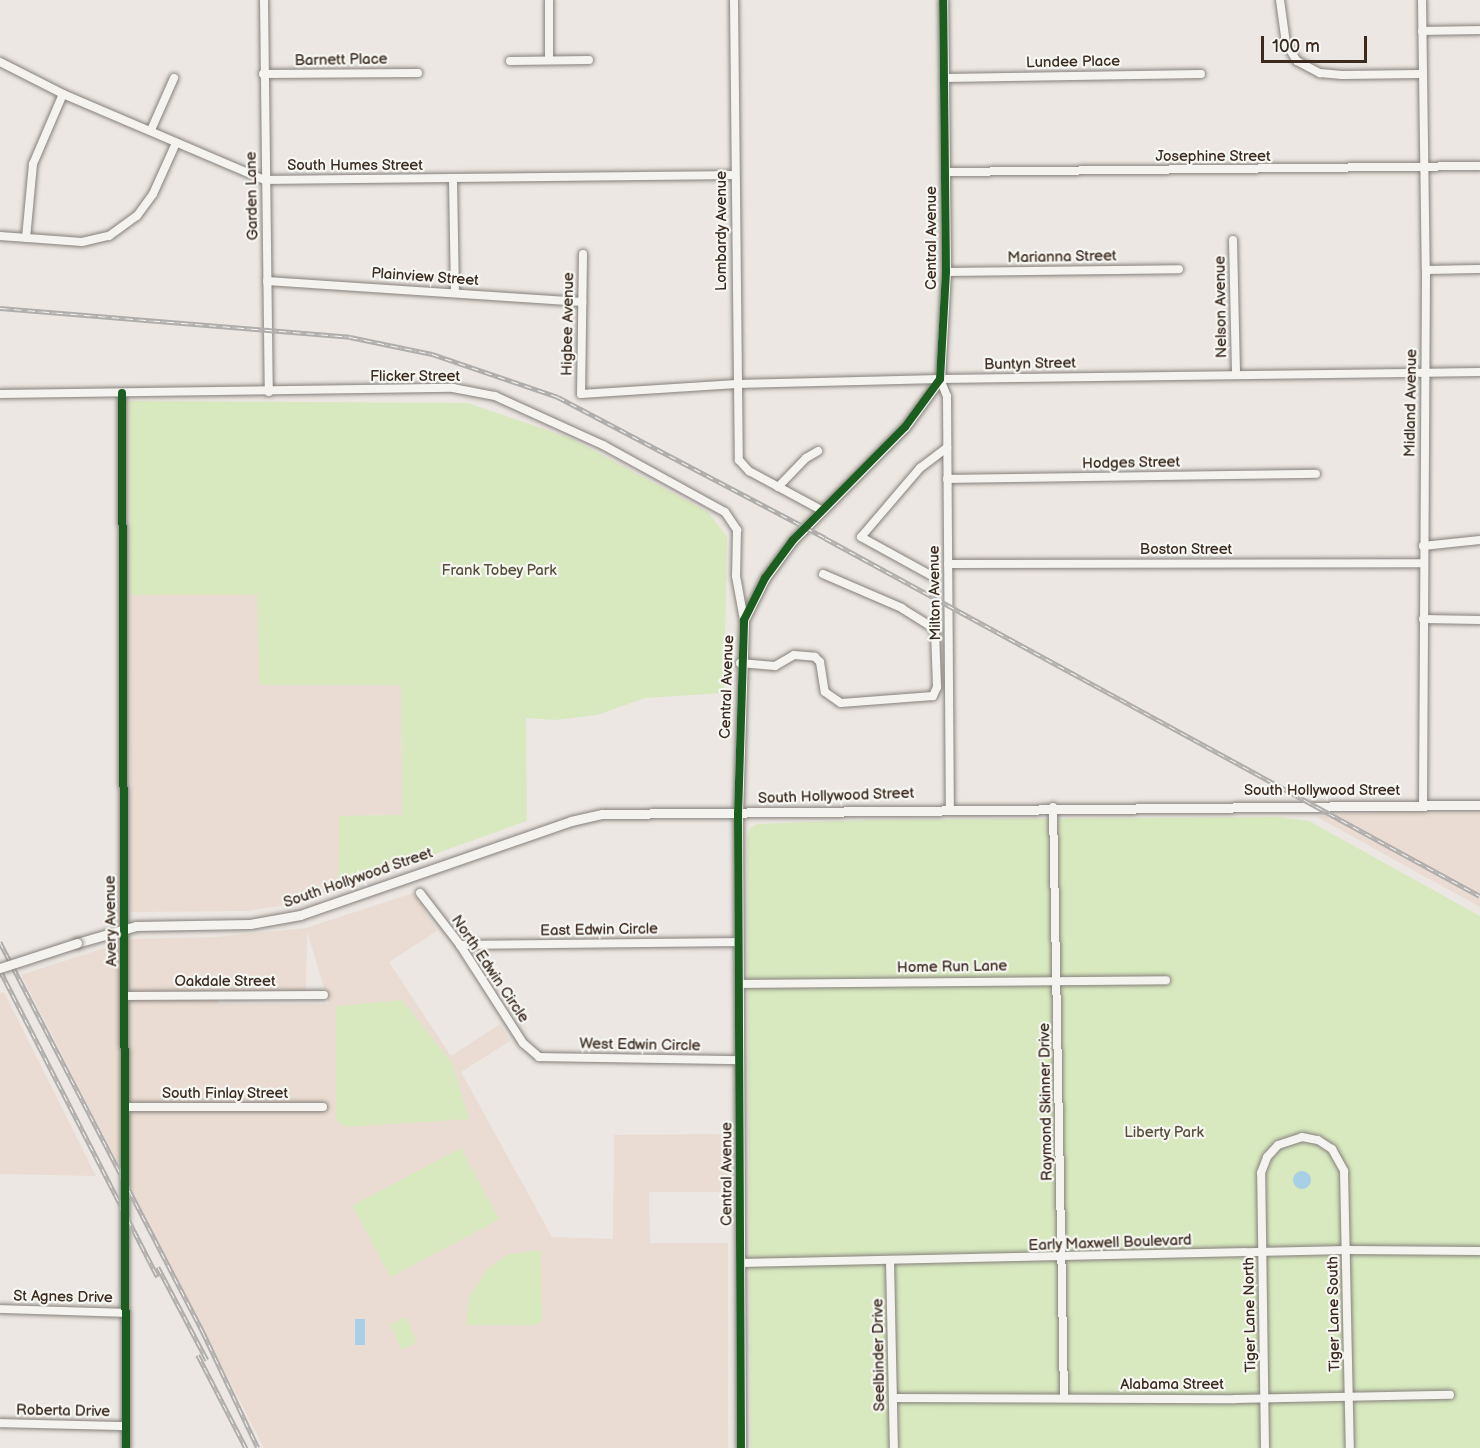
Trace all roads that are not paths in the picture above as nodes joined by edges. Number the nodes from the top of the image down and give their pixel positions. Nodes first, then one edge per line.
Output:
1 (264, 0) edge
2 (549, 0) edge
3 (734, 0) edge
4 (943, 0) edge
5 (1280, 0) edge
6 (1422, 0) edge
7 (1422, 30) junction
8 (1480, 30) edge
9 (549, 60) junction
10 (589, 60) dead end
11 (510, 61) dead end
12 (0, 62) edge
13 (418, 73) dead end
14 (1201, 74) dead end
15 (1420, 74) junction
16 (263, 75) junction
17 (174, 78) dead end
18 (945, 78) junction
19 (63, 94) junction
20 (151, 130) junction
21 (177, 143) junction
22 (1480, 166) edge
23 (1422, 167) junction
24 (946, 172) junction
25 (735, 175) junction
26 (265, 180) junction
27 (453, 180) junction
28 (0, 236) edge
29 (26, 238) junction
30 (1233, 240) dead end
31 (583, 255) dead end
32 (1179, 269) dead end
33 (1426, 270) junction
34 (1480, 270) edge
35 (946, 272) junction
36 (267, 281) junction
37 (455, 292) junction
38 (582, 302) junction
39 (1425, 371) junction
40 (1480, 372) edge
41 (1236, 374) junction
42 (940, 379) junction
43 (737, 384) junction
44 (270, 392) junction
45 (122, 393) junction
46 (0, 394) edge
47 (581, 394) joint
48 (947, 448) junction
49 (818, 451) dead end
50 (1316, 474) dead end
51 (947, 479) junction
52 (778, 487) junction
53 (821, 510) junction
54 (1480, 540) edge
55 (1423, 546) junction
56 (1423, 563) junction
57 (948, 564) junction
58 (823, 574) dead end
59 (932, 576) dead end
60 (1423, 619) junction
61 (744, 620) junction
62 (1480, 620) edge
63 (740, 663) junction
64 (1480, 805) edge
65 (1423, 806) junction
66 (1053, 807) junction
67 (950, 808) junction
68 (738, 814) junction
69 (420, 893) dead end
70 (123, 928) junction
71 (739, 942) junction
72 (460, 945) junction
73 (0, 968) edge
74 (1056, 980) junction
75 (1166, 980) dead end
76 (740, 984) junction
77 (324, 995) dead end
78 (126, 996) junction
79 (539, 1057) joint
80 (740, 1060) junction
81 (127, 1107) junction
82 (323, 1107) dead end
83 (1261, 1181) joint
84 (1347, 1250) junction
85 (1480, 1251) edge
86 (1262, 1252) junction
87 (1063, 1257) junction
88 (890, 1261) junction
89 (740, 1263) junction
90 (0, 1310) edge
91 (125, 1312) junction
92 (1450, 1395) dead end
93 (1064, 1397) junction
94 (1349, 1397) junction
95 (893, 1398) junction
96 (1265, 1399) junction
97 (0, 1423) edge
98 (126, 1426) junction
99 (126, 1448) edge
100 (741, 1448) edge
101 (894, 1448) edge
102 (1265, 1448) edge
103 (1350, 1448) edge

1 - 16 street, Garden Lane
2 - 9 street
3 - 25 street, Lombardy Avenue
4 - 18 main road, Central Avenue
5 - 15 street
6 - 7 street, Midland Avenue
7 - 8 street
7 - 15 street, Midland Avenue
9 - 10 street
9 - 11 street
12 - 19 street, South Humes Street
13 - 16 street, Barnett Place
14 - 18 street, Lundee Place
15 - 23 street, Midland Avenue
16 - 26 street, Garden Lane
17 - 20 street
18 - 24 main road, Central Avenue
19 - 20 street, South Humes Street
19 - 29 street
20 - 21 street, South Humes Street
21 - 26 street, South Humes Street
21 - 29 street
22 - 23 street, Josephine Street
23 - 24 street, Josephine Street
23 - 33 street, Midland Avenue
24 - 35 main road, Central Avenue
25 - 27 street, South Humes Street
25 - 43 street, Lombardy Avenue
26 - 27 street, South Humes Street
26 - 36 street, Garden Lane
27 - 37 street
28 - 29 street
30 - 41 street, Nelson Avenue
31 - 38 street, Higbee Avenue
32 - 35 street, Marianna Street
33 - 34 street
33 - 39 street, Midland Avenue
35 - 42 main road, Central Avenue
36 - 37 street, Plainview Street
36 - 44 street, Garden Lane
37 - 38 street, Plainview Street
38 - 47 street, Higbee Avenue
39 - 40 street, Buntyn Street
39 - 41 street, Buntyn Street
39 - 55 street, Midland Avenue
41 - 42 street, Buntyn Street
42 - 43 street, Buntyn Street
42 - 48 street, Milton Avenue
42 - 53 main road, Central Avenue
43 - 47 street, Buntyn Street
43 - 52 street, Lombardy Avenue
44 - 45 street, Flicker Street
44 - 61 street, Flicker Street
45 - 46 street, Flicker Street
45 - 70 street, Avery Avenue
48 - 51 street, Milton Avenue
48 - 59 street
49 - 52 street
50 - 51 street, Hodges Street
51 - 57 street, Milton Avenue
52 - 53 street
53 - 61 main road, Central Avenue
54 - 55 street
55 - 56 street, Midland Avenue
56 - 57 street, Boston Street
56 - 60 street, Midland Avenue
57 - 67 street, Milton Avenue
58 - 63 street
60 - 62 street
60 - 65 street, Midland Avenue
61 - 63 main road, Central Avenue
63 - 68 main road, Central Avenue
64 - 65 main road, South Hollywood Street
65 - 66 main road, South Hollywood Street
66 - 67 main road, South Hollywood Street
66 - 74 street, Raymond Skinner Drive
67 - 68 main road, South Hollywood Street
68 - 70 main road, South Hollywood Street
68 - 71 main road, Central Avenue
69 - 72 street, North Edwin Circle
70 - 73 main road, South Hollywood Street, bridge
70 - 78 street, Avery Avenue
71 - 72 street, East Edwin Circle
71 - 76 main road, Central Avenue
72 - 79 street, North Edwin Circle
74 - 75 street, Home Run Lane
74 - 76 street, Home Run Lane
74 - 87 street, Raymond Skinner Drive
76 - 80 main road, Central Avenue
77 - 78 street, Oakdale Street
78 - 81 street, Avery Avenue
79 - 80 street, West Edwin Circle
80 - 89 main road, Central Avenue
81 - 82 street, South Finlay Street
81 - 91 street, Avery Avenue
83 - 84 street, Tiger Lane South
83 - 86 street, Tiger Lane North
84 - 85 street, Early Maxwell Boulevard
84 - 86 street, Early Maxwell Boulevard
84 - 94 street, Tiger Lane South
86 - 87 street, Early Maxwell Boulevard
86 - 96 street, Tiger Lane North
87 - 88 street, Early Maxwell Boulevard
87 - 93 street, Raymond Skinner Drive
88 - 89 street, Early Maxwell Boulevard
88 - 95 street, Seelbinder Drive
89 - 100 main road, Central Avenue
90 - 91 street, St Agnes Drive
91 - 98 street, Avery Avenue
92 - 94 street, Alabama Street
93 - 95 street, Alabama Street
93 - 96 street, Alabama Street
94 - 96 street, Alabama Street
94 - 103 street, Tiger Lane South
95 - 101 street, Seelbinder Drive
96 - 102 street, Tiger Lane North
97 - 98 street, Roberta Drive
98 - 99 street, Avery Avenue

